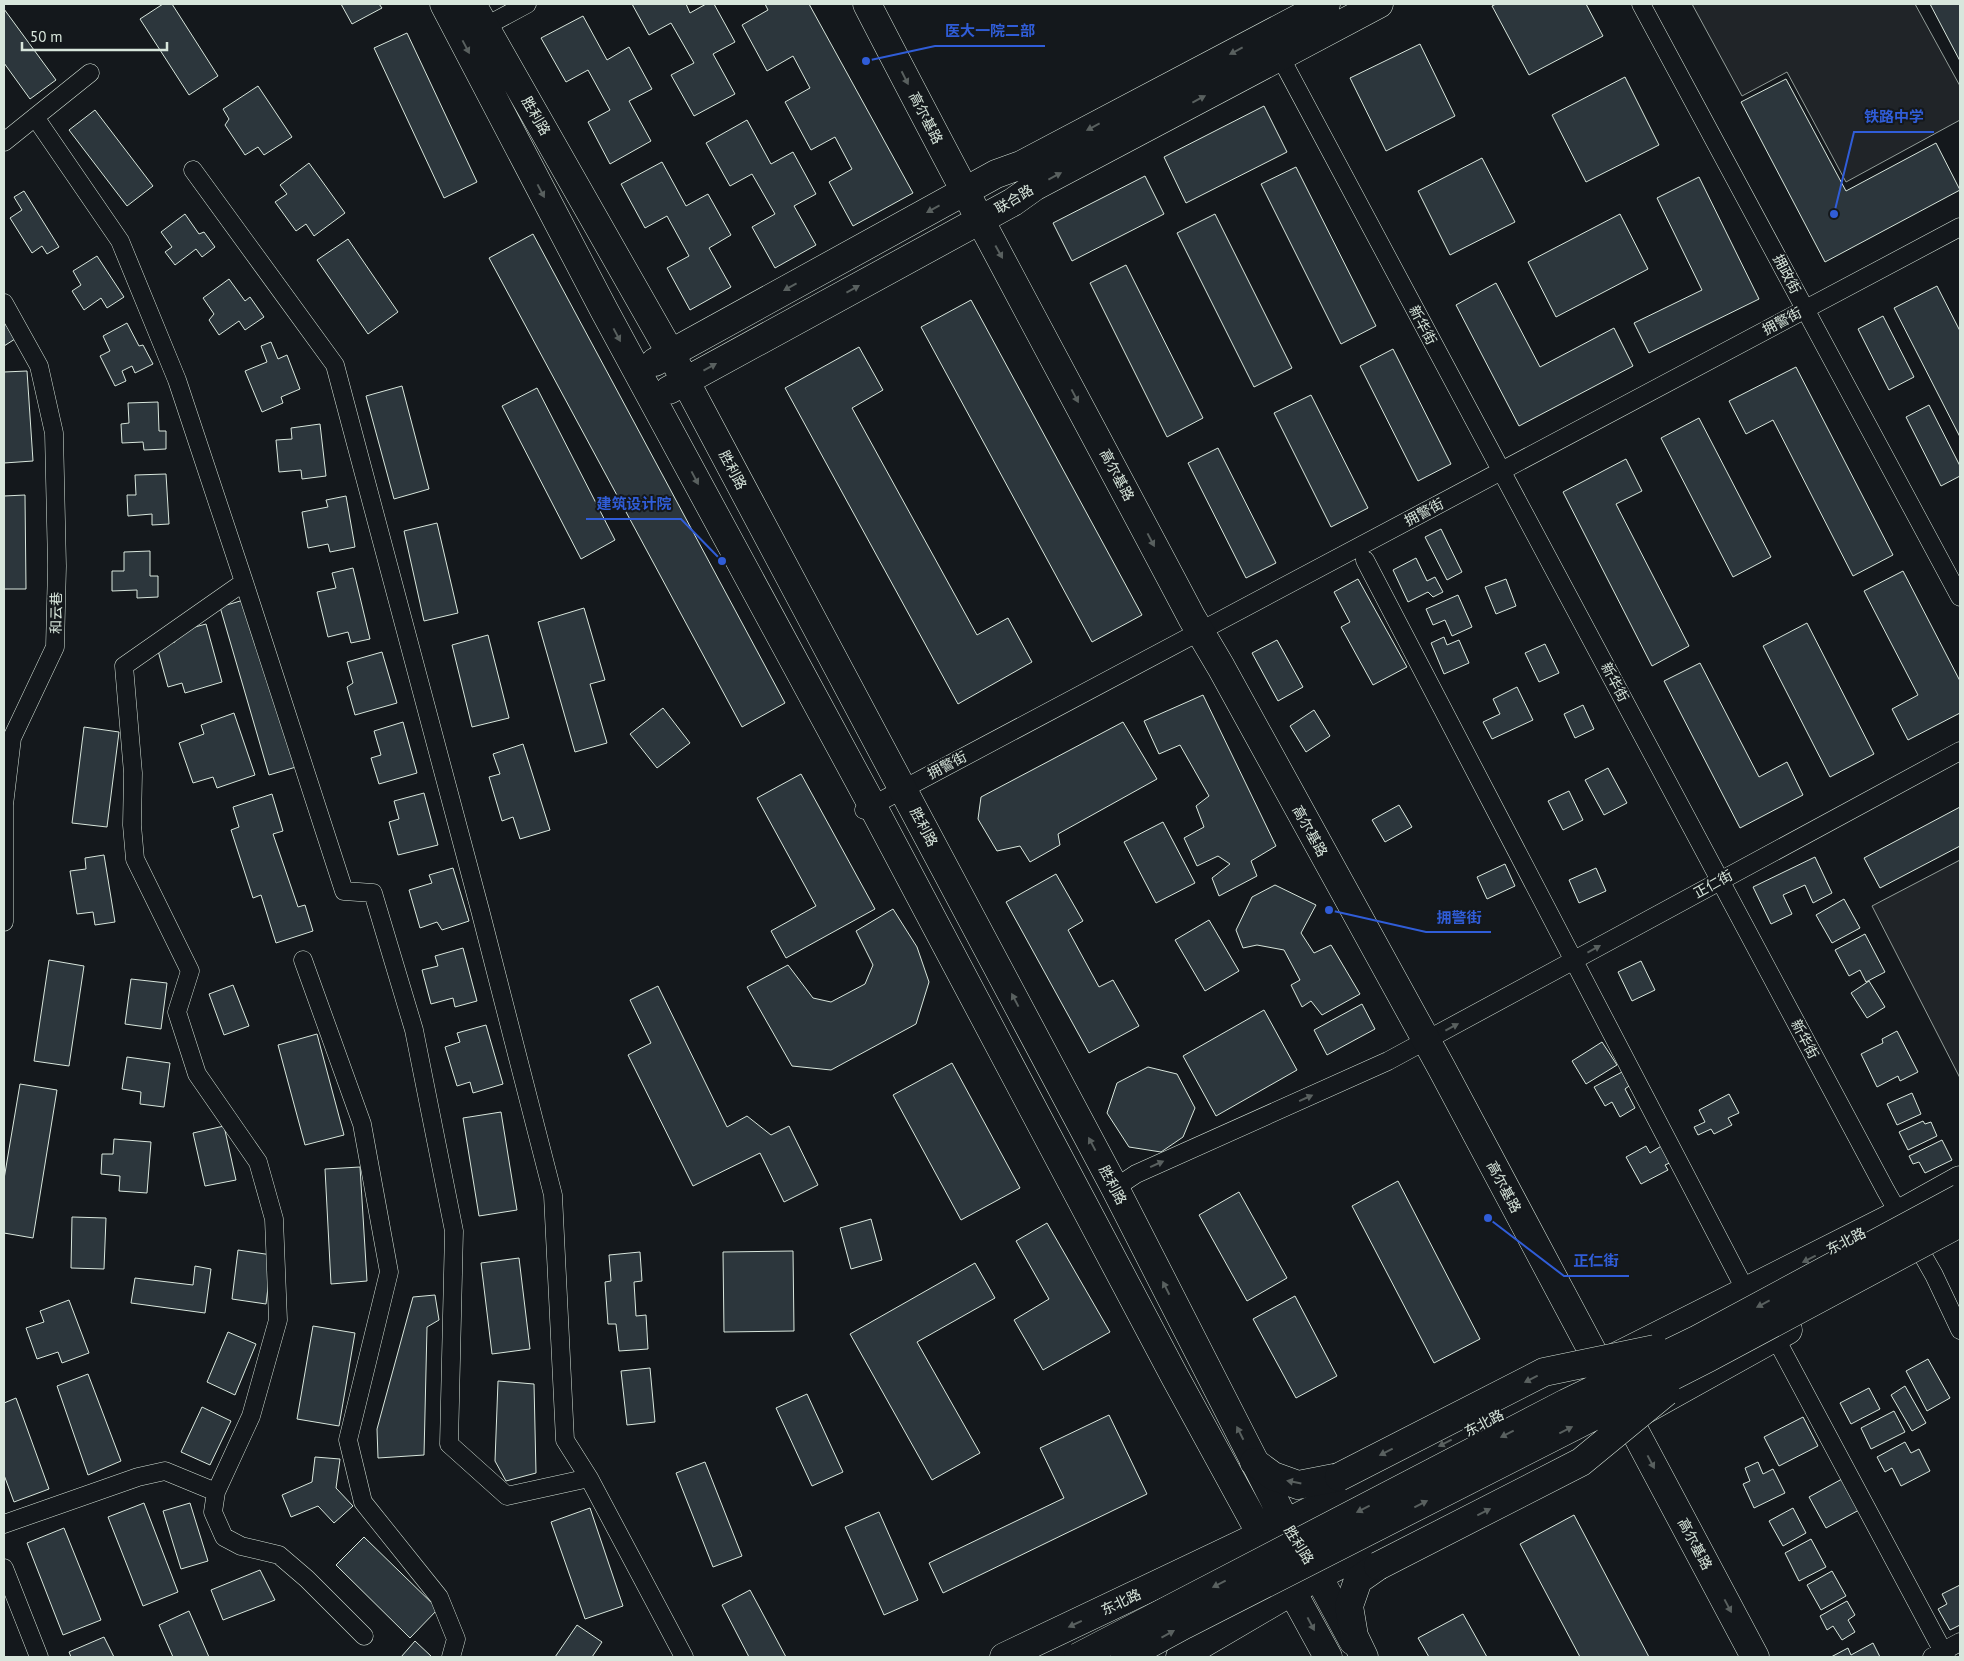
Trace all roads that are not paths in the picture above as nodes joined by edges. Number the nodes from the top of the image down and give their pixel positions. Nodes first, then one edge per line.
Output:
1 (444, 4) edge
2 (527, 4) edge
3 (867, 4) edge
4 (1326, 4) edge
5 (1379, 4) edge
6 (1641, 4) edge
7 (479, 15) edge
8 (1274, 46) junction
9 (90, 73) dead end
10 (35, 117) junction
11 (4, 142) edge
12 (193, 170) dead end
13 (964, 192) junction
14 (980, 220) junction
15 (1960, 227) edge
16 (4, 303) edge
17 (1805, 309) junction
18 (672, 354) junction
19 (637, 371) junction
20 (686, 381) junction
21 (652, 399) junction
22 (1501, 471) junction
23 (1365, 560) dead end
24 (244, 582) junction
25 (1960, 598) edge
26 (1200, 631) junction
27 (1960, 751) edge
28 (903, 789) junction
29 (867, 808) junction
30 (1721, 880) junction
31 (4, 924) edge
32 (303, 960) dead end
33 (1572, 961) junction
34 (1426, 1040) junction
35 (1960, 1180) edge
36 (1115, 1188) junction
37 (1960, 1198) edge
38 (1899, 1214) junction
39 (1960, 1223) edge
40 (1960, 1236) edge
41 (1923, 1256) junction
42 (1746, 1291) junction
43 (1960, 1330) edge
44 (1775, 1337) junction
45 (1703, 1349) junction
46 (1599, 1365) junction
47 (1628, 1419) junction
48 (1254, 1462) junction
49 (589, 1478) junction
50 (216, 1492) junction
51 (1286, 1523) junction
52 (4, 1524) edge
53 (1261, 1535) junction
54 (4, 1568) edge
55 (1318, 1576) junction
56 (1293, 1590) junction
57 (364, 1636) dead end
58 (1960, 1642) edge
59 (1940, 1655) edge
60 (39, 1657) edge
61 (451, 1657) edge
62 (684, 1657) edge
63 (1004, 1657) edge
64 (1078, 1657) edge
65 (1125, 1657) edge
66 (1180, 1657) edge
67 (1328, 1657) edge
68 (1363, 1657) edge
69 (1755, 1657) edge

1 -> 19 main road, 胜利路
2 - 7 street
3 -> 13 main road, 高尔基路
4 - 8 main road, 联合路
5 - 8 main road, 联合路
6 - 17 street, 拥政街
7 - 18 main road, 胜利路
8 -> 13 main road, 联合路
14 -> 8 main road, 联合路
8 - 22 street, 新华街
9 - 10 street
10 - 11 street
10 - 24 street
12 - 49 street
13 - 14 main road, 高尔基路
13 -> 18 main road, 联合路
20 -> 14 main road, 联合路
14 -> 26 main road, 高尔基路
15 - 17 street, 拥警街
16 - 31 street, 和云巷
17 - 22 street, 拥警街
17 - 25 street, 拥政街
18 - 19 main road, 联合路
18 - 20 main road, 胜利路
19 - 21 main road, 胜利路
20 - 21 main road, 联合路
20 - 28 main road, 胜利路
21 -> 29 main road, 胜利路
22 - 26 street, 拥警街
22 - 30 street, 新华街
23 - 33 street
24 - 49 street
24 - 50 street
26 - 28 street, 拥警街
26 - 34 main road, 高尔基路
27 - 30 street, 正仁街
28 - 29 street, 拥警街
36 -> 28 main road, 胜利路
29 - 53 main road, 胜利路
33 -> 30 street, 正仁街
30 - 38 street, 新华街
32 - 61 street
34 -> 33 street, 正仁街
33 - 42 street
36 -> 34 street, 正仁街
34 - 46 main road, 高尔基路
35 - 38 main road, 东北路
48 -> 36 main road, 胜利路
37 -> 45 main road, 东北路, bridge
38 - 41 street, 新华街
38 -> 42 main road, 东北路
39 - 45 main road, 东北路, bridge
40 - 41 main road
41 - 43 street, 新华街
41 - 44 main road
42 - 46 main road, 东北路
44 - 47 main road
44 - 59 street
45 -> 48 main road, bridge
45 -> 64 main road, 东北路, bridge
65 -> 45 main road, 东北路, bridge
68 -> 45 main road, bridge
46 - 47 main road, 高尔基路
46 -> 51 main road, 东北路
47 - 55 main road
47 -> 69 main road, 高尔基路
48 - 51 main road, 胜利路
49 - 62 street
50 - 52 street
50 - 57 street
51 - 53 main road, 东北路
51 - 55 main road, 胜利路
53 - 56 main road, 胜利路
53 -> 63 main road, 东北路
54 - 60 street
55 - 56 main road
55 - 68 main road, 胜利路
56 - 66 main road
56 -> 67 main road, 胜利路
58 - 59 street

